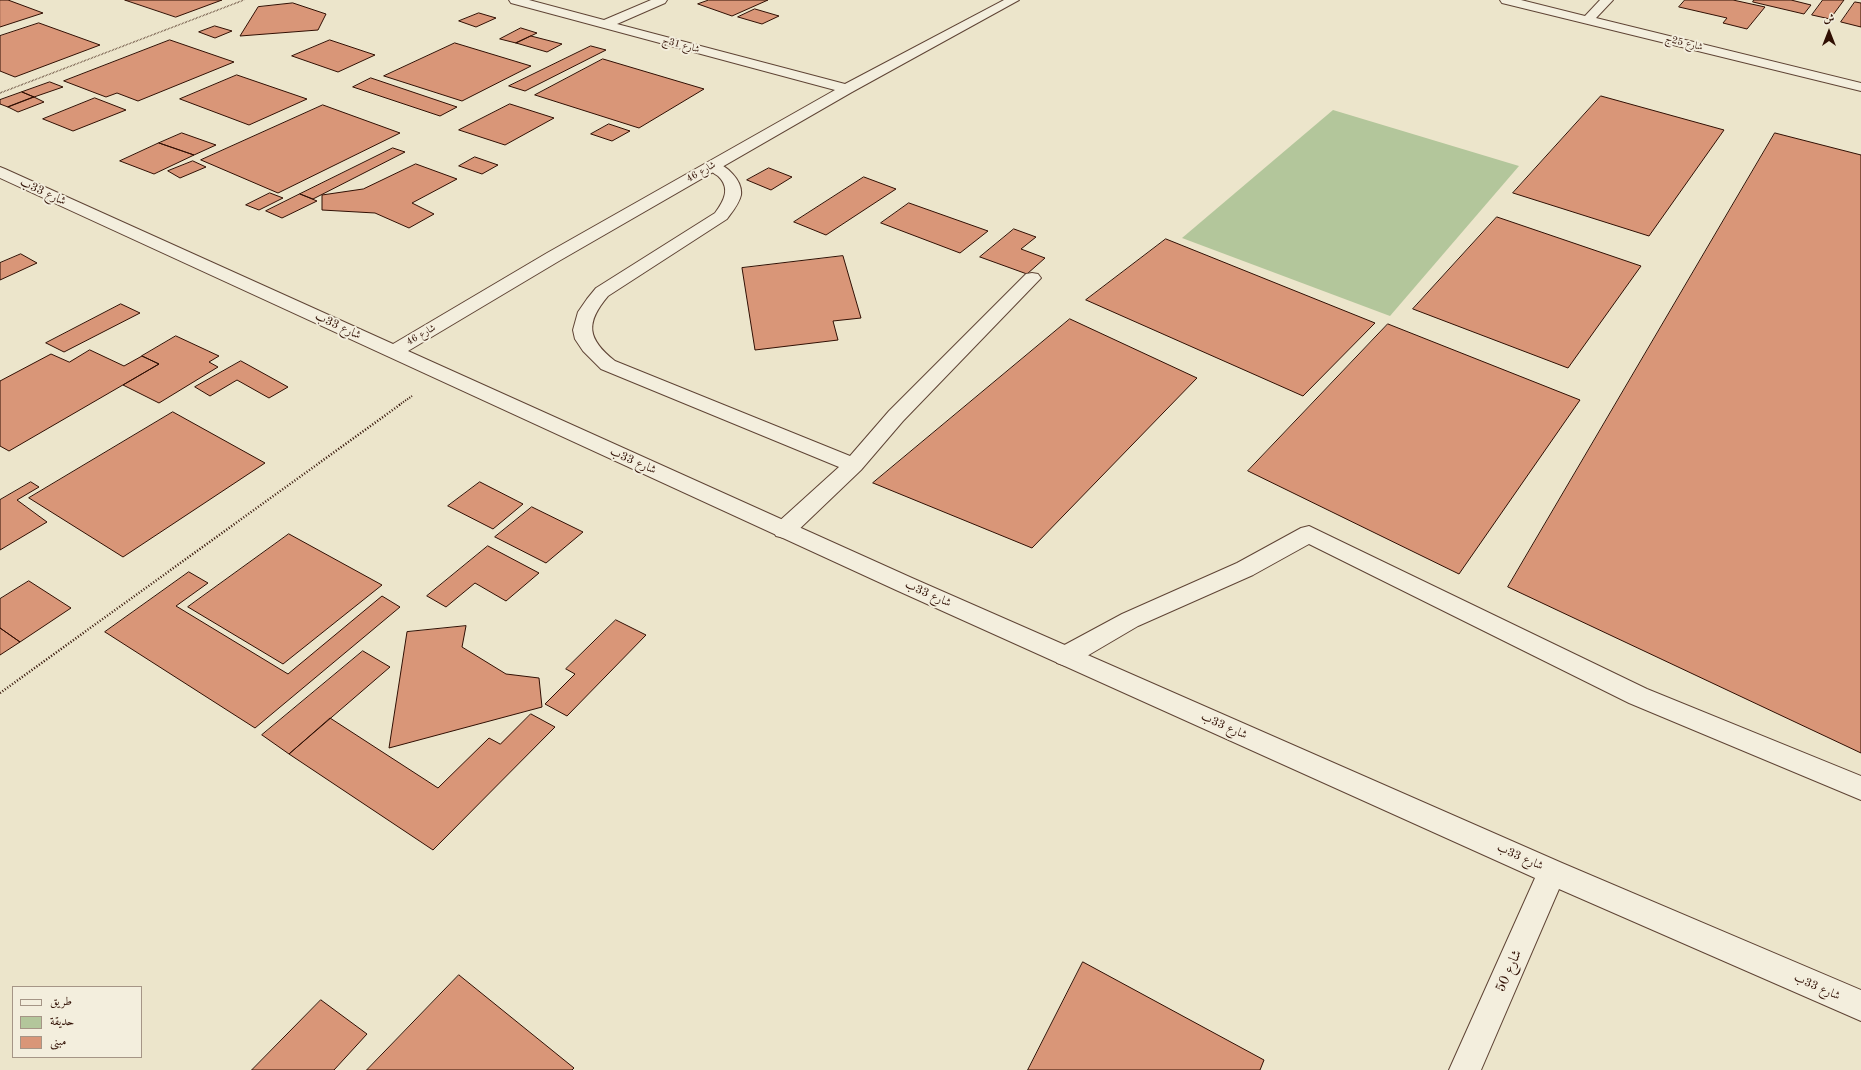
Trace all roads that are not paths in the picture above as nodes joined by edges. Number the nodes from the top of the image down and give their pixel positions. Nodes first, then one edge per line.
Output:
1 (516, 0) edge
2 (661, 0) edge
3 (1013, 0) edge
4 (1506, 0) edge
5 (1607, 0) edge
6 (1587, 20) junction
7 (606, 24) junction
8 (1861, 87) edge
9 (847, 89) junction
10 (713, 166) junction
11 (0, 172) edge
12 (1032, 278) dead end
13 (393, 352) junction
14 (854, 465) junction
15 (784, 530) junction
16 (1066, 656) junction
17 (1861, 788) edge
18 (1552, 872) junction
19 (1861, 1006) edge
20 (1465, 1070) edge

1 - 7 street, شارع 31ج
2 - 7 street
3 - 9 street, شارع 46
4 - 6 street, شارع 25ج
5 - 6 street
6 - 8 street, شارع 25ج
7 - 9 street, شارع 31ج
9 - 10 street, شارع 46
10 - 13 street, شارع 46
10 - 14 street
11 - 13 street, شارع 33ب
12 - 14 street
13 - 15 street, شارع 33ب
14 - 15 street
15 - 16 street, شارع 33ب
16 - 17 street
16 - 18 street, شارع 33ب
18 - 19 street, شارع 33ب
18 - 20 street, شارع 50

